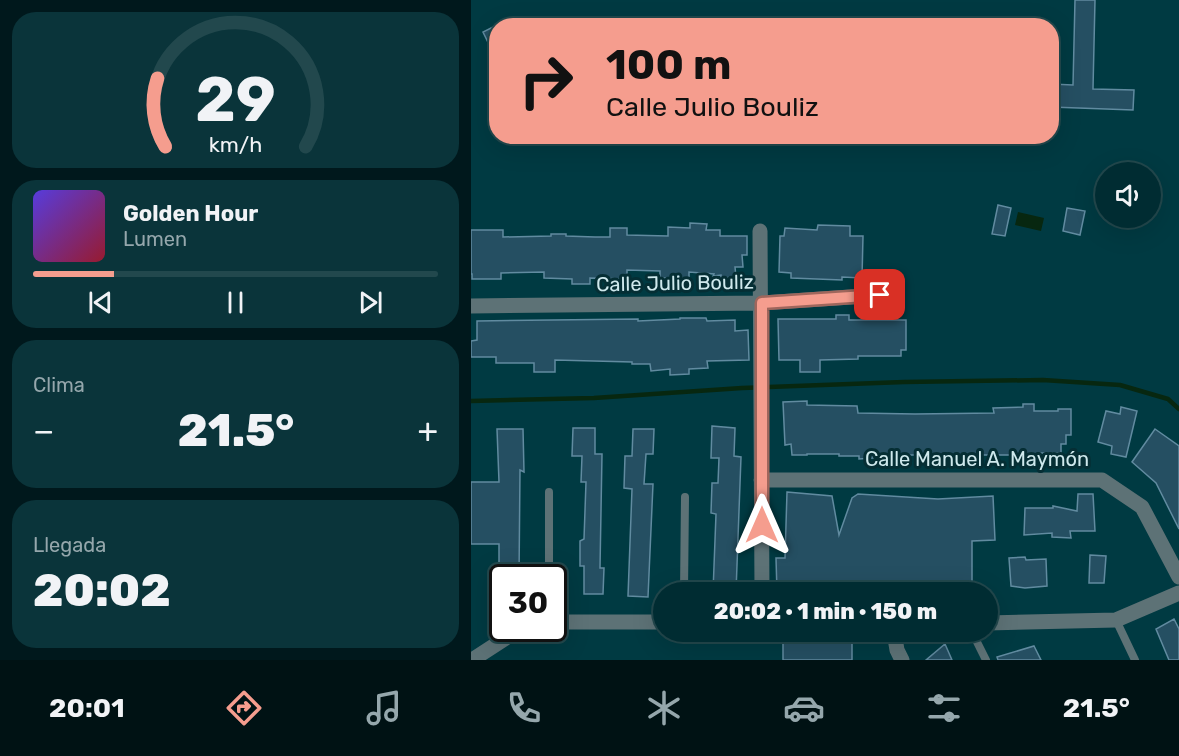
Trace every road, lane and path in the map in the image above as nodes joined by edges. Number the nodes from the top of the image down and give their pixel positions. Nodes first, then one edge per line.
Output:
1 (760, 231) dead end
2 (880, 295) dead end
3 (762, 303) junction
4 (471, 306) edge
5 (762, 480) junction
6 (549, 492) dead end
7 (685, 497) dead end
8 (549, 564) edge
9 (1179, 577) edge
10 (684, 582) edge
11 (762, 582) edge
12 (1179, 593) edge
13 (1116, 620) junction
14 (567, 622) edge
15 (653, 622) edge
16 (998, 623) edge
17 (500, 642) edge
18 (896, 642) edge
19 (977, 642) edge
20 (472, 660) edge
21 (903, 660) edge
22 (986, 660) edge
23 (1135, 660) edge

1 - 3 street
2 - 3 street, Calle Julio Bouliz
3 - 4 street, Calle Julio Bouliz
3 - 5 street
5 - 9 street, Calle Manuel A. Maymón
5 - 11 street
6 - 8 lane
7 - 10 lane
12 - 13 street
13 - 16 street
13 - 23 lane
14 - 15 street
17 - 20 street
18 - 21 street
19 - 22 lane

